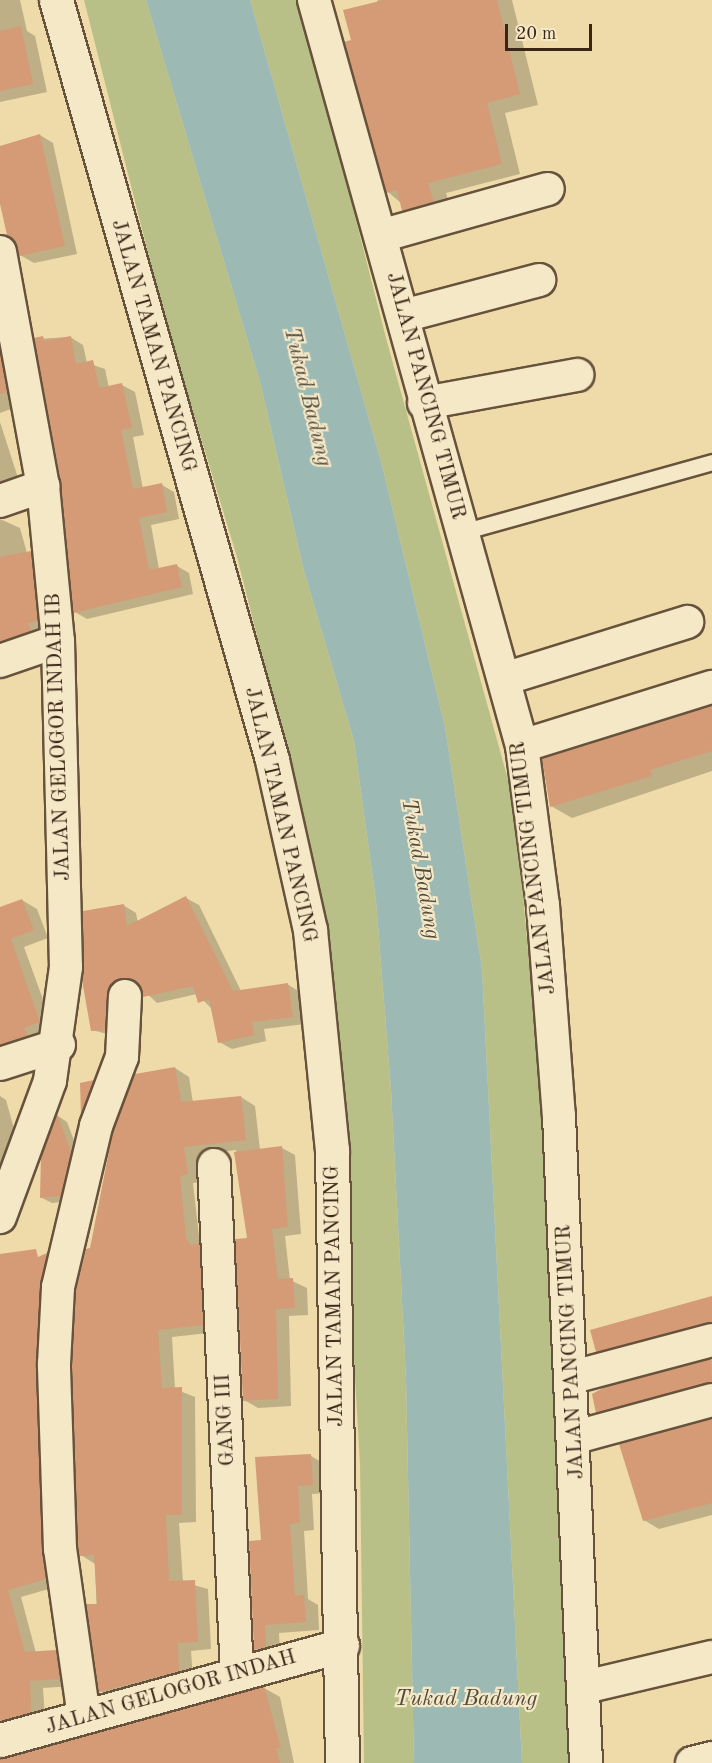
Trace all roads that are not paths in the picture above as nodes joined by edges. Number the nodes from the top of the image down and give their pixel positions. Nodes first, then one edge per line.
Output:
1 (56, 0) edge
2 (314, 0) edge
3 (548, 189) dead end
4 (384, 235) junction
5 (0, 252) edge
6 (539, 280) dead end
7 (5, 295) edge
8 (403, 316) junction
9 (576, 375) dead end
10 (424, 403) junction
11 (712, 462) edge
12 (43, 486) junction
13 (0, 501) edge
14 (462, 532) junction
15 (687, 622) dead end
16 (58, 641) junction
17 (0, 661) edge
18 (504, 679) junction
19 (712, 687) edge
20 (522, 746) junction
21 (124, 996) dead end
22 (59, 1045) junction
23 (0, 1064) edge
24 (214, 1165) dead end
25 (0, 1216) edge
26 (712, 1340) edge
27 (573, 1377) junction
28 (712, 1400) edge
29 (576, 1437) junction
30 (342, 1645) junction
31 (712, 1657) edge
32 (237, 1675) junction
33 (585, 1687) junction
34 (84, 1717) junction
35 (0, 1740) edge
36 (712, 1758) edge
37 (342, 1763) edge
38 (586, 1763) edge
39 (692, 1763) edge

1 - 30 street, JALAN TAMAN PANCING
2 - 4 street, JALAN PANCING TIMUR
3 - 4 street
4 - 8 street, JALAN PANCING TIMUR
5 - 7 street, JALAN GELOGOR INDAH IB
6 - 8 street
7 - 12 street, JALAN GELOGOR INDAH IB
8 - 10 street, JALAN PANCING TIMUR
9 - 10 street
10 - 14 street, JALAN PANCING TIMUR
11 - 14 lane
12 - 13 street
12 - 16 street, JALAN GELOGOR INDAH IB
14 - 18 street, JALAN PANCING TIMUR
15 - 18 street
16 - 17 street
16 - 22 street, JALAN GELOGOR INDAH IB
18 - 20 street, JALAN PANCING TIMUR
19 - 20 street
20 - 27 street, JALAN PANCING TIMUR
21 - 34 street
22 - 23 street
22 - 25 street, JALAN GELOGOR INDAH IB
24 - 32 street, GANG III
26 - 27 street
27 - 29 street, JALAN PANCING TIMUR
28 - 29 street
29 - 33 street, JALAN PANCING TIMUR
30 - 32 street, JALAN GELOGOR INDAH
30 - 37 street, JALAN TAMAN PANCING
31 - 33 street
32 - 34 street, JALAN GELOGOR INDAH
33 - 38 street, JALAN PANCING TIMUR
34 - 35 street, JALAN GELOGOR INDAH
36 - 39 street

